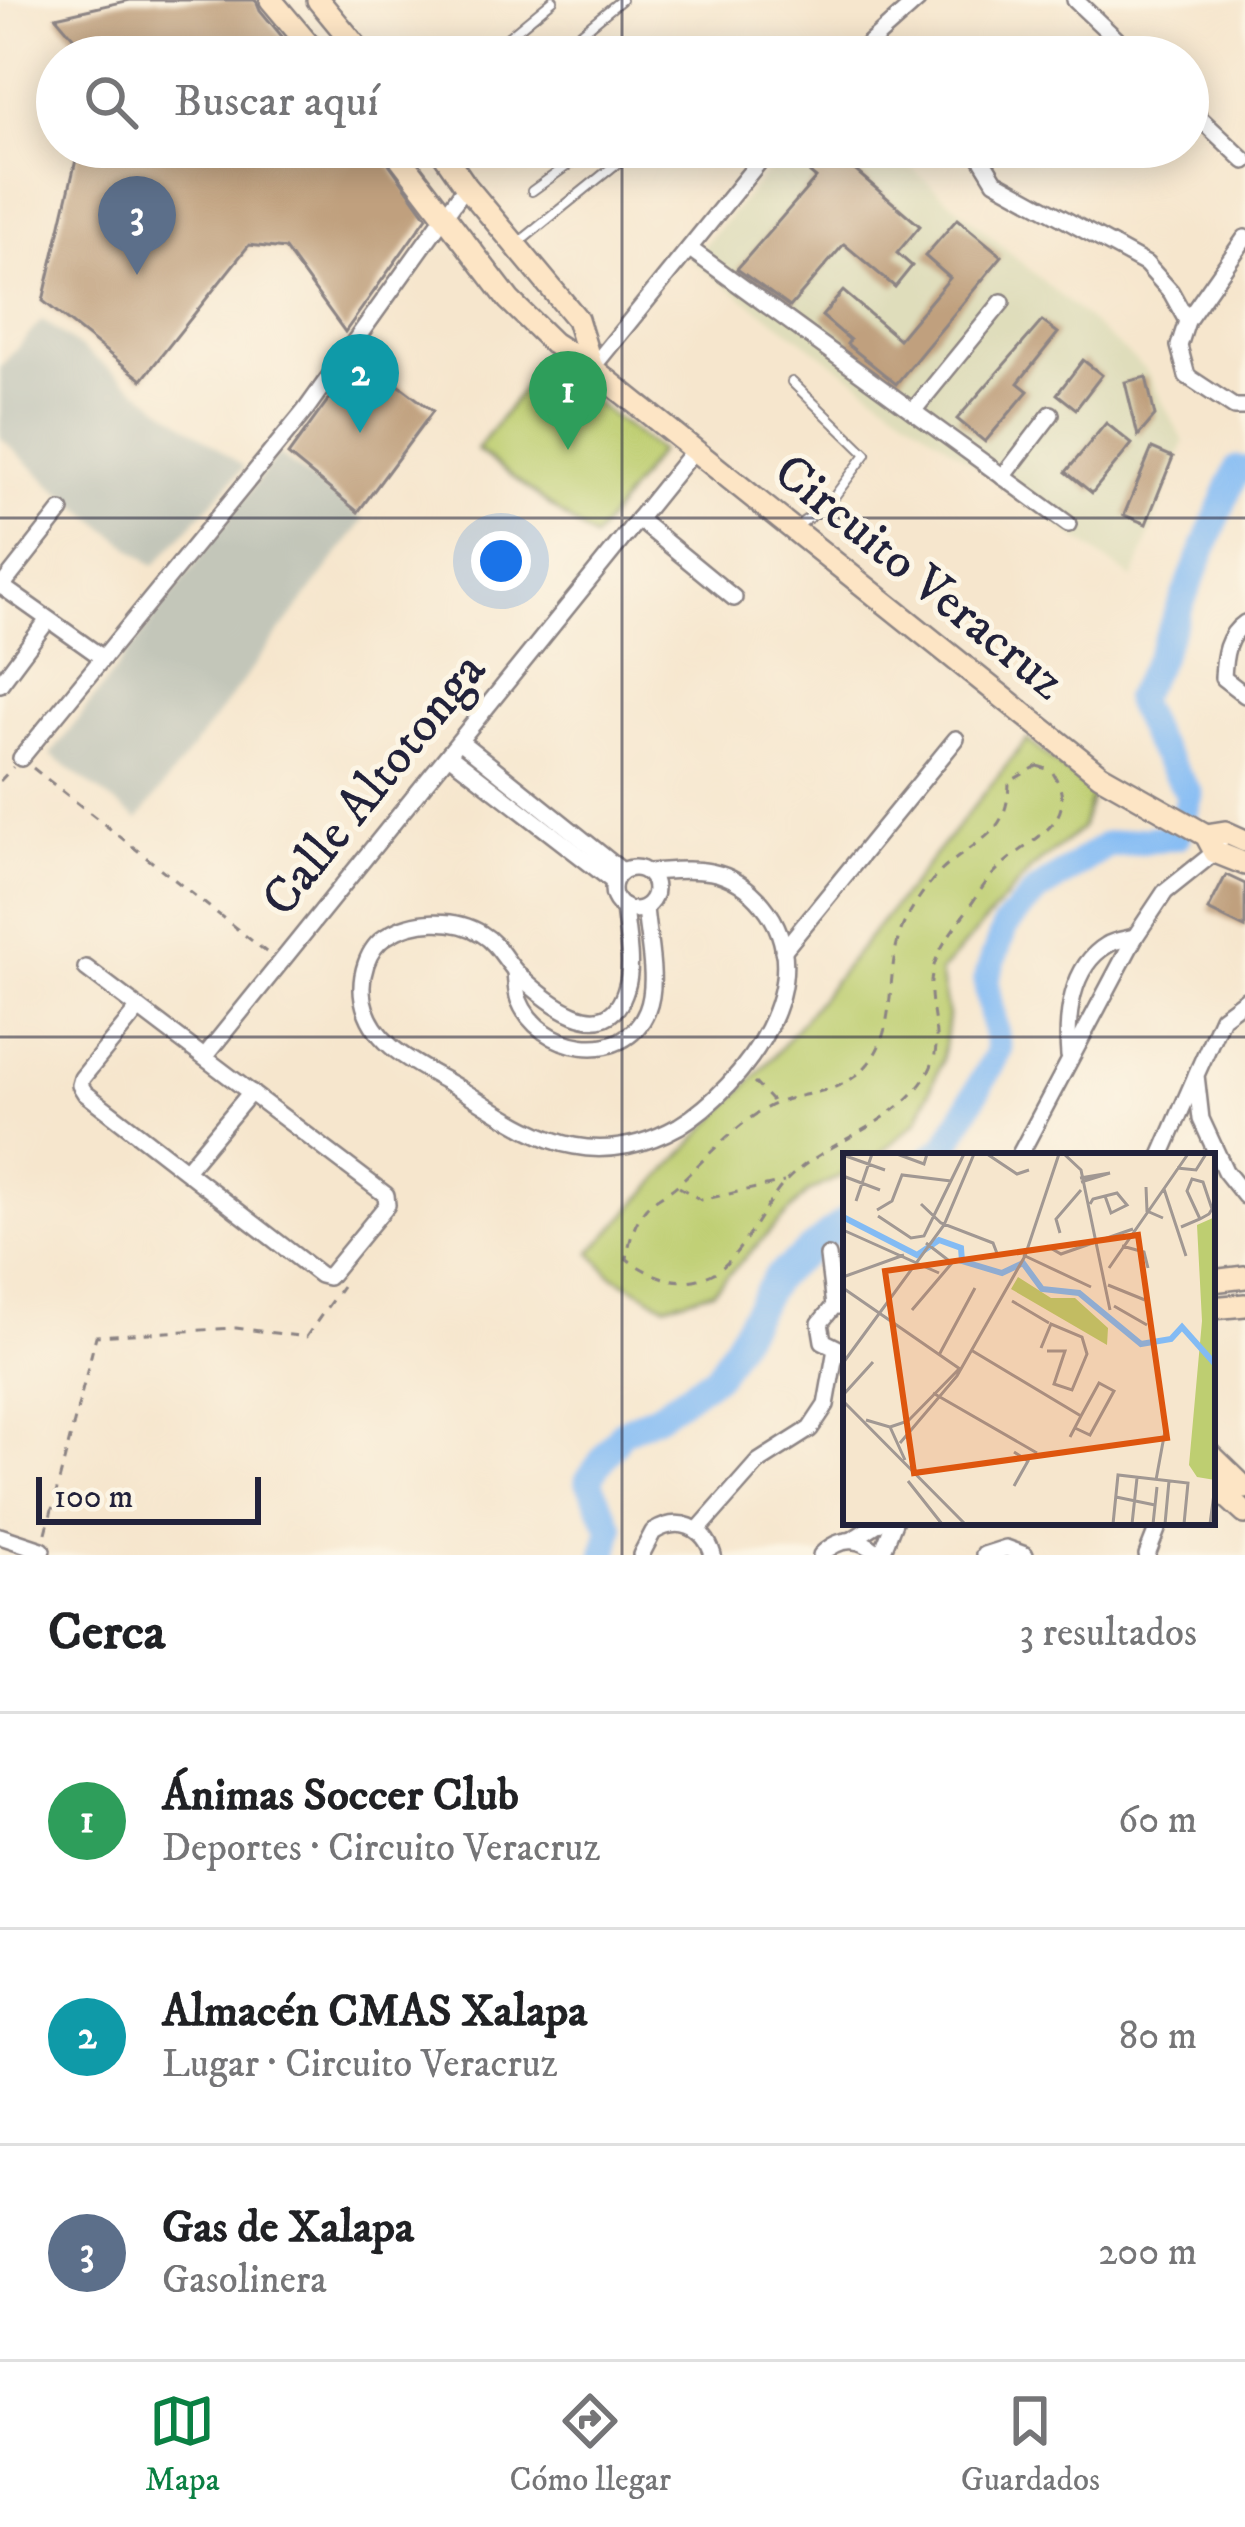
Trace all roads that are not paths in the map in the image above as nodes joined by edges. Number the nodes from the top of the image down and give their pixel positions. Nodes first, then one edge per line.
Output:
1 (271, 0) edge
2 (553, 0) edge
3 (621, 0) edge
4 (918, 0) edge
5 (1075, 0) edge
6 (320, 4) edge
7 (296, 28) junction
8 (302, 36) edge
9 (347, 36) edge
10 (509, 36) edge
11 (577, 36) edge
12 (878, 36) edge
13 (1113, 36) edge
14 (1209, 127) edge
15 (1245, 161) edge
16 (409, 168) edge
17 (454, 168) edge
18 (563, 168) edge
19 (611, 168) edge
20 (754, 168) edge
21 (987, 168) edge
22 (466, 186) junction
23 (532, 191) dead end
24 (445, 213) junction
25 (1245, 238) edge
26 (516, 245) junction
27 (690, 248) junction
28 (1002, 302) dead end
29 (1186, 321) junction
30 (592, 368) junction
31 (792, 382) dead end
32 (1245, 407) edge
33 (913, 411) junction
34 (1051, 414) dead end
35 (694, 450) junction
36 (1003, 477) junction
37 (62, 511) dead end
38 (638, 520) junction
39 (1067, 524) dead end
40 (792, 529) junction
41 (1, 585) edge
42 (734, 598) dead end
43 (47, 621) junction
44 (1245, 623) edge
45 (103, 658) junction
46 (0, 684) edge
47 (1245, 695) edge
48 (956, 739) dead end
49 (454, 748) junction
50 (21, 758) road end
51 (1217, 838) edge
52 (1245, 864) edge
53 (618, 877) junction
54 (651, 879) junction
55 (645, 907) junction
56 (624, 908) junction
57 (1135, 937) junction
58 (783, 951) junction
59 (86, 968) dead end
60 (515, 972) junction
61 (1245, 1000) edge
62 (139, 1008) junction
63 (205, 1056) junction
64 (1069, 1059) junction
65 (1196, 1075) junction
66 (251, 1093) junction
67 (1021, 1153) edge
68 (1162, 1153) edge
69 (1212, 1153) edge
70 (186, 1170) junction
71 (1218, 1172) edge
72 (1245, 1196) edge
73 (827, 1256) dead end
74 (1245, 1277) edge
75 (1215, 1281) edge
76 (1245, 1305) edge
77 (840, 1306) edge
78 (1215, 1308) edge
79 (841, 1350) edge
80 (1215, 1459) edge
81 (1215, 1486) edge
82 (1245, 1488) edge
83 (1245, 1513) edge
84 (875, 1525) edge
85 (893, 1525) edge
86 (1159, 1525) edge
87 (698, 1530) junction
88 (0, 1536) edge
89 (852, 1540) junction
90 (42, 1550) road end
91 (641, 1555) edge
92 (712, 1555) edge
93 (821, 1555) edge
94 (880, 1555) edge
95 (984, 1555) edge
96 (1025, 1555) edge
97 (1147, 1555) edge

1 - 7 street
2 - 10 lane
3 - 11 lane
4 - 12 street
5 - 13 street
6 - 7 street
6 - 9 street
7 - 8 street
14 - 15 street
16 - 24 street, Circuito Veracruz
17 - 22 street
18 - 23 lane
19 - 26 lane
20 - 27 street
21 - 29 street
22 - 24 street
22 - 26 street
24 - 30 street, Circuito Veracruz
24 - 45 street
25 - 29 street
26 - 30 street
27 - 30 street
27 - 33 street
28 - 33 street
29 - 32 street
30 - 35 street, Circuito Veracruz
31 - 40 lane
33 - 36 street
34 - 36 street
35 - 38 street, Calle Altotonga
35 - 40 street, Circuito Veracruz
36 - 39 street
37 - 41 street
38 - 42 street
38 - 49 street, Calle Altotonga
40 - 51 street, Circuito Veracruz
41 - 43 street
43 - 45 street
43 - 46 street
44 - 47 street
45 - 50 street
48 - 58 street
49 - 53 street
49 - 63 street, Calle Altotonga
51 - 52 street, Circuito Veracruz
51 - 57 street
53 - 54 street
53 - 56 street
54 - 55 street
54 - 58 street
55 - 56 street
55 - 60 street
56 - 60 street
57 - 64 street
57 - 64 street
58 - 60 street
59 - 62 street
61 - 65 street
62 - 63 street
62 - 70 street
63 - 66 street
64 - 67 street
65 - 68 street
65 - 69 street
66 - 70 street
66 - 70 street
71 - 72 street
73 - 77 street
74 - 75 street
76 - 78 street
77 - 79 street
79 - 87 street
80 - 82 street
81 - 83 street
84 - 89 street
85 - 94 street
86 - 97 street
87 - 91 street
87 - 92 street
88 - 90 street
89 - 93 street
89 - 94 street
95 - 96 street

